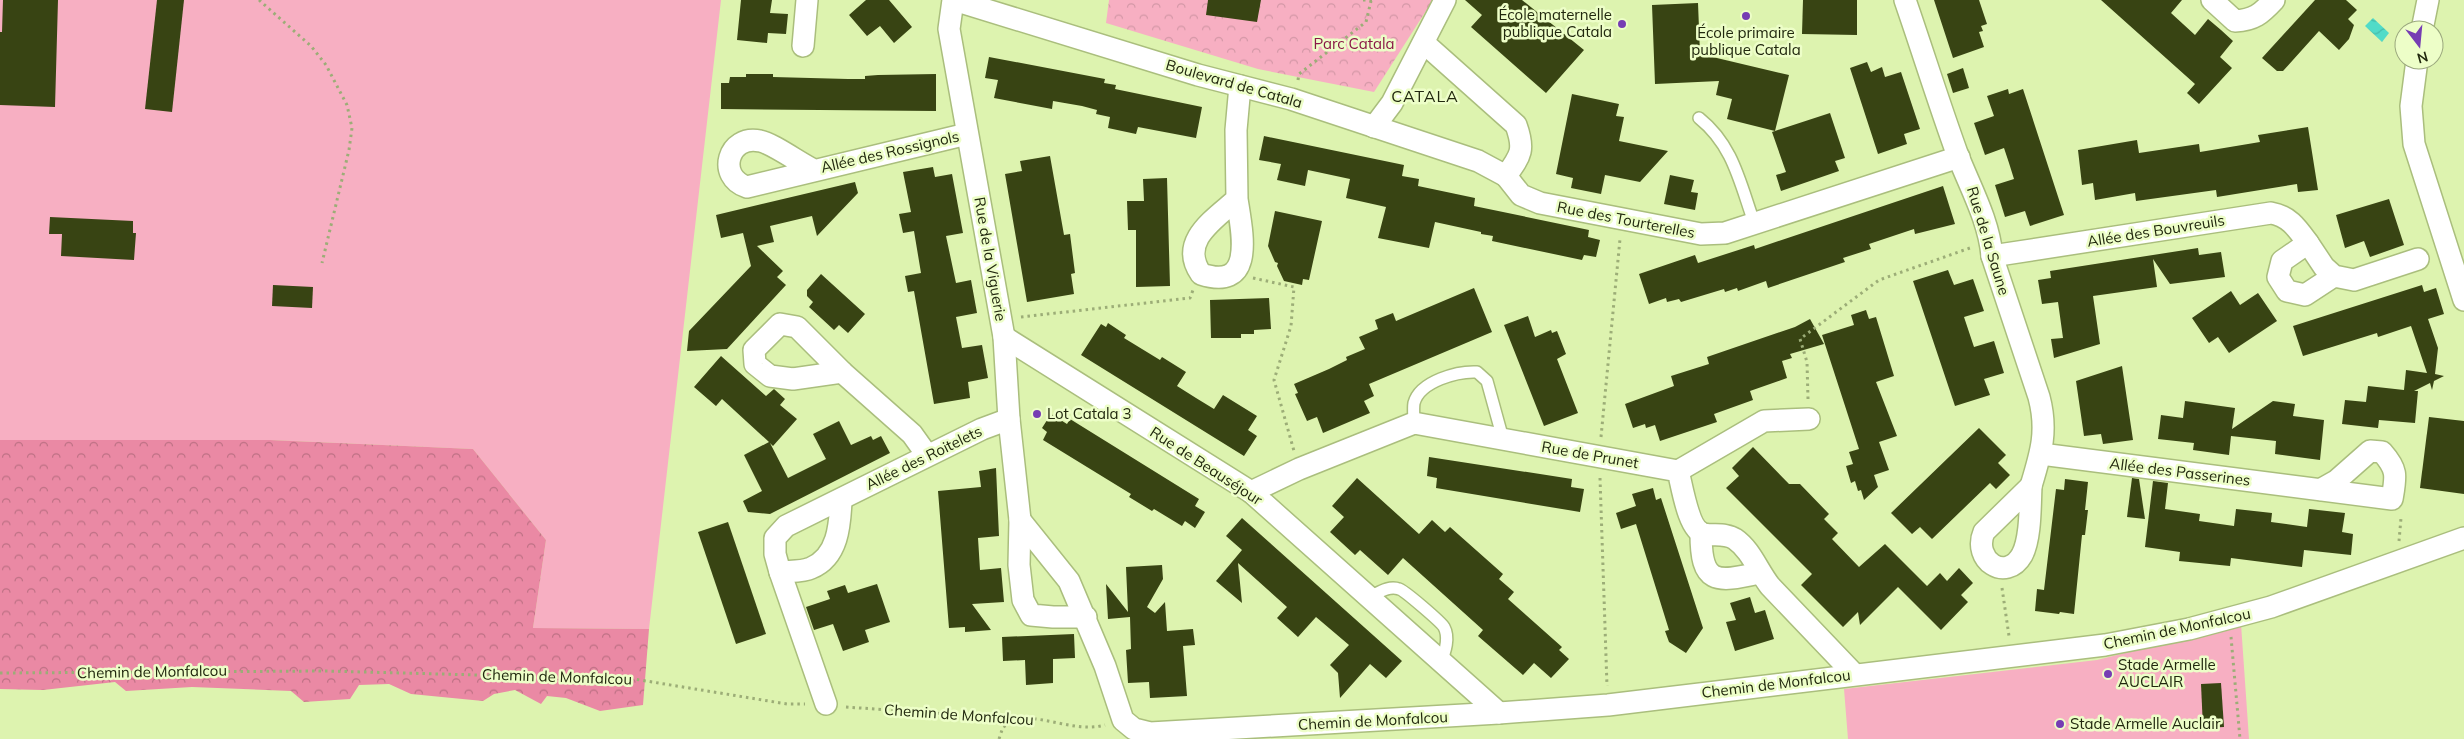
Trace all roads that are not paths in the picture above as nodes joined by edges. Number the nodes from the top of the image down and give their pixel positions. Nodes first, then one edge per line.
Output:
1 (807, 0) edge
2 (954, 0) edge
3 (1445, 0) edge
4 (1905, 0) edge
5 (2212, 0) edge
6 (2274, 0) edge
7 (2428, 0) edge
8 (2424, 20) edge
9 (1424, 44) junction
10 (803, 46) dead end
11 (2416, 70) edge
12 (1240, 86) junction
13 (1699, 118) dead end
14 (1374, 127) junction
15 (967, 134) junction
16 (1959, 157) junction
17 (814, 170) dead end
18 (1506, 176) junction
19 (1238, 199) junction
20 (1755, 225) junction
21 (2308, 243) junction
22 (1991, 249) junction
23 (2418, 259) dead end
24 (2334, 276) junction
25 (2464, 300) edge
26 (1003, 328) junction
27 (842, 372) dead end
28 (1008, 419) junction
29 (1809, 419) road end
30 (1414, 423) junction
31 (1503, 438) junction
32 (2041, 454) junction
33 (927, 455) junction
34 (1678, 471) junction
35 (2031, 486) junction
36 (2320, 490) junction
37 (1251, 492) junction
38 (841, 500) junction
39 (1020, 520) junction
40 (1701, 533) junction
41 (2464, 538) edge
42 (780, 572) junction
43 (1759, 573) junction
44 (1369, 597) junction
45 (1086, 617) junction
46 (1442, 662) junction
47 (1854, 674) junction
48 (826, 704) road end
49 (1499, 713) junction

1 - 10 street
2 - 12 street, Boulevard de Catala
2 - 15 street, Rue de la Viguerie
3 - 9 street
4 - 16 street, Rue de la Saune
5 - 6 street
7 - 8 street
9 - 14 street
9 - 18 street
11 - 25 street
12 - 14 street, Boulevard de Catala
12 - 19 street
13 - 20 lane
14 - 18 street, Rue des Tourterelles
15 - 17 street, Allée des Rossignols
15 - 26 street, Rue de la Viguerie
16 - 20 street, Rue des Tourterelles
16 - 22 street, Rue de la Saune
18 - 20 street, Rue des Tourterelles
19 - 19 street
21 - 22 street, Allée des Bouvreuils
21 - 24 street, Allée des Bouvreuils
21 - 24 street
22 - 32 street, Rue de la Saune
23 - 24 street
26 - 28 street, Rue de la Viguerie
26 - 37 street, Rue de Beauséjour
27 - 33 street
28 - 33 street, Allée des Roitelets
28 - 39 street, Rue de la Viguerie
29 - 34 street
30 - 31 street, Rue de Prunet
30 - 31 lane
30 - 37 street
31 - 34 street, Rue de Prunet
32 - 35 street, Rue de la Saune
32 - 36 street, Allée des Passerines
33 - 38 street, Allée des Roitelets
34 - 40 street
35 - 35 street, Rue de la Saune
36 - 36 street, Allée des Passerines
37 - 44 street, Rue de Beauséjour
38 - 42 street
38 - 42 street, Allée des Roitelets
39 - 45 street
39 - 45 street, Rue de la Viguerie
40 - 43 street
40 - 43 street
41 - 47 street, Chemin de Monfalcou
42 - 48 street, Allée des Roitelets
43 - 47 street
44 - 46 street, Rue de Beauséjour
44 - 46 lane
45 - 49 street, Chemin de Monfalcou
46 - 49 street, Rue de Beauséjour
47 - 49 street, Chemin de Monfalcou

